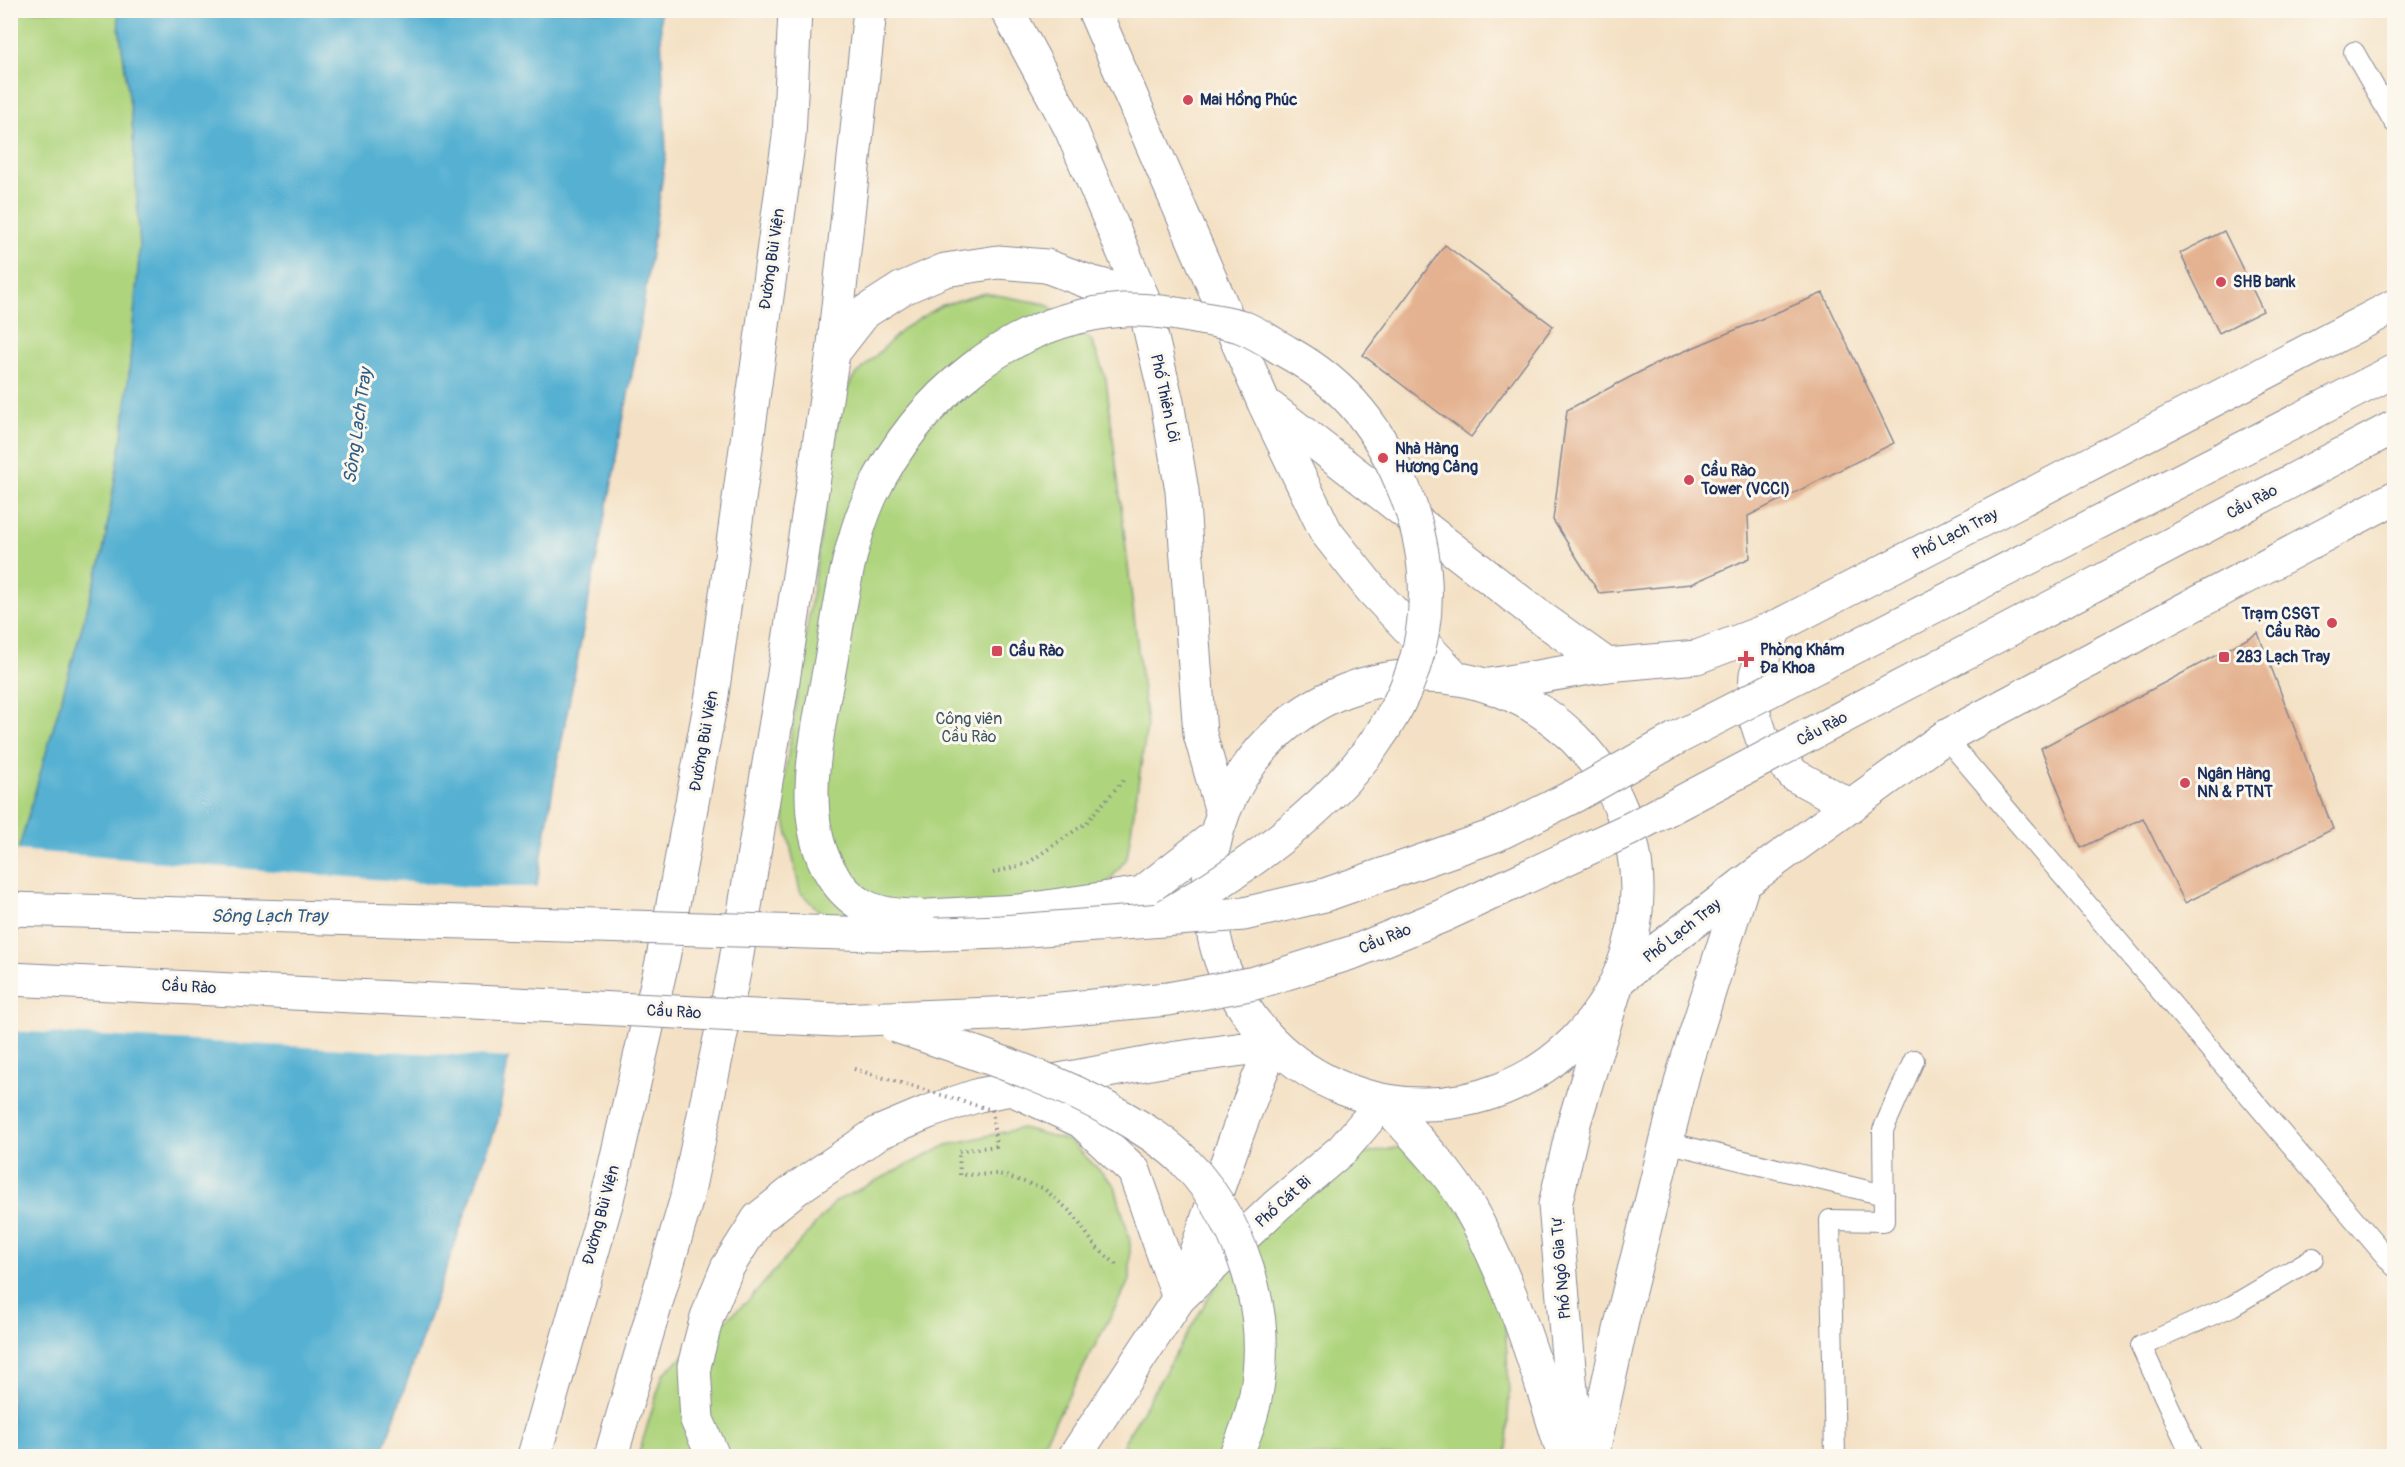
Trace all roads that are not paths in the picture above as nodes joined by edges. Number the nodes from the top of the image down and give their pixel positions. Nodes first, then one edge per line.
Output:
1 (795, 10) edge
2 (870, 10) edge
3 (1007, 10) edge
4 (1094, 10) edge
5 (2354, 52) dead end
6 (2394, 122) edge
7 (1142, 297) junction
8 (2394, 306) edge
9 (833, 353) junction
10 (2394, 371) edge
11 (1264, 403) junction
12 (2394, 427) edge
13 (2394, 498) edge
14 (1776, 627) junction
15 (1607, 665) junction
16 (1454, 676) junction
17 (1490, 685) junction
18 (1946, 737) junction
19 (1851, 806) junction
20 (1218, 824) junction
21 (1743, 884) junction
22 (10, 909) edge
23 (1161, 919) junction
24 (10, 979) edge
25 (1618, 980) junction
26 (877, 1020) junction
27 (1273, 1046) junction
28 (1914, 1060) dead end
29 (1014, 1090) junction
30 (1383, 1102) junction
31 (1666, 1142) junction
32 (1884, 1195) junction
33 (2313, 1258) dead end
34 (2394, 1266) edge
35 (1179, 1298) junction
36 (534, 1456) edge
37 (611, 1456) edge
38 (712, 1456) edge
39 (1075, 1456) edge
40 (1236, 1456) edge
41 (1564, 1456) edge
42 (1576, 1456) edge
43 (1592, 1456) edge
44 (1835, 1456) edge
45 (2192, 1456) edge

1 - 36 main road, Đường Bùi Viện
2 - 9 main road
3 - 7 main road, Phố Thiên Lôi
4 - 11 main road
5 - 6 lane
7 - 9 main road
7 - 20 main road, Phố Thiên Lôi
8 - 14 main road, Phố Lạch Tray
9 - 37 main road
10 - 23 main road, bridge
11 - 15 main road
11 - 16 main road
12 - 26 main road, Cầu Rào, bridge
13 - 18 main road, Phố Lạch Tray
14 - 15 main road, Phố Lạch Tray
14 - 19 main road
15 - 17 main road, Phố Lạch Tray
16 - 17 main road
16 - 20 main road
17 - 25 main road, Phố Ngô Gia Tự
18 - 19 main road, Phố Lạch Tray
18 - 34 lane
19 - 21 main road, Phố Lạch Tray
20 - 23 main road, bridge
20 - 27 main road
21 - 25 main road, Phố Lạch Tray
21 - 31 main road
22 - 23 main road, bridge
24 - 26 main road, Cầu Rào, bridge
25 - 30 main road
25 - 42 main road, Phố Ngô Gia Tự
26 - 40 main road, bridge
27 - 29 main road
27 - 30 main road
27 - 35 main road, Phố Cát Bi
28 - 32 lane
29 - 35 main road
29 - 38 main road, bridge
30 - 35 main road, Phố Cát Bi
30 - 41 main road
31 - 32 lane
31 - 43 main road
32 - 44 lane
33 - 45 lane
35 - 39 main road, Phố Cát Bi

